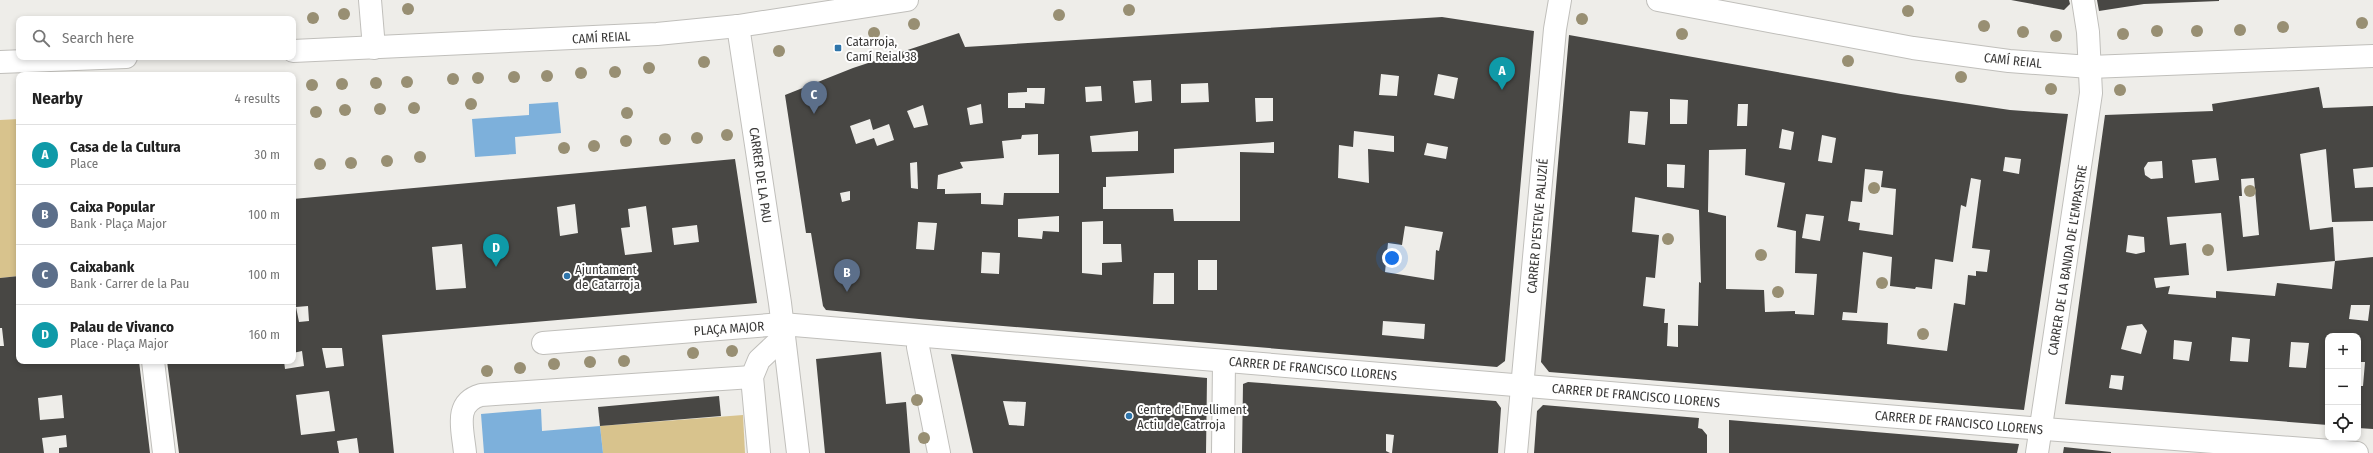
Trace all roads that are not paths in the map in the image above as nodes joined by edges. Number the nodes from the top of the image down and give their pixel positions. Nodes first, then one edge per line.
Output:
1 (370, 0) edge
2 (907, 0) edge
3 (1560, 0) edge
4 (1658, 0) edge
5 (2083, 0) edge
6 (738, 26) junction
7 (374, 48) junction
8 (296, 51) edge
9 (2373, 56) edge
10 (46, 60) edge
11 (116, 60) edge
12 (0, 62) edge
13 (2090, 67) junction
14 (118, 72) edge
15 (779, 334) junction
16 (916, 340) junction
17 (543, 343) dead end
18 (1224, 361) junction
19 (153, 364) edge
20 (752, 377) junction
21 (1521, 386) junction
22 (2041, 429) junction
23 (164, 453) edge
24 (465, 453) edge
25 (759, 453) edge
26 (798, 453) edge
27 (939, 453) edge
28 (1223, 453) edge
29 (1516, 453) edge
30 (2037, 453) edge
31 (2357, 453) edge

1 - 7 street
2 - 6 street, CAMÍ REIAL
3 - 21 street, CARRER D'ESTEVE PALUZIÉ
4 - 13 street, CAMÍ REIAL
5 - 13 street, CARRER DE LA BANDA DE L'EMPASTRE
6 - 7 street, CAMÍ REIAL
6 - 15 street, CARRER DE LA PAU
7 - 8 street, CAMÍ REIAL
9 - 13 street, CAMÍ REIAL
10 - 12 street
11 - 14 street
13 - 22 street, CARRER DE LA BANDA DE L'EMPASTRE
15 - 16 street, PLAÇA MAJOR
15 - 17 street, PLAÇA MAJOR
15 - 20 street, PLAÇA MAJOR
15 - 26 street, CARRER DE LA PAU
16 - 18 street, CARRER DE FRANCISCO LLORENS
16 - 27 street
18 - 21 street, CARRER DE FRANCISCO LLORENS
18 - 28 street
19 - 23 street
20 - 24 street
20 - 25 street, PLAÇA MAJOR
21 - 22 street, CARRER DE FRANCISCO LLORENS
21 - 29 street, CARRER D'ESTEVE PALUZIÉ
22 - 30 street, CARRER DE LA BANDA DE L'EMPASTRE
22 - 31 street, CARRER DE FRANCISCO LLORENS

